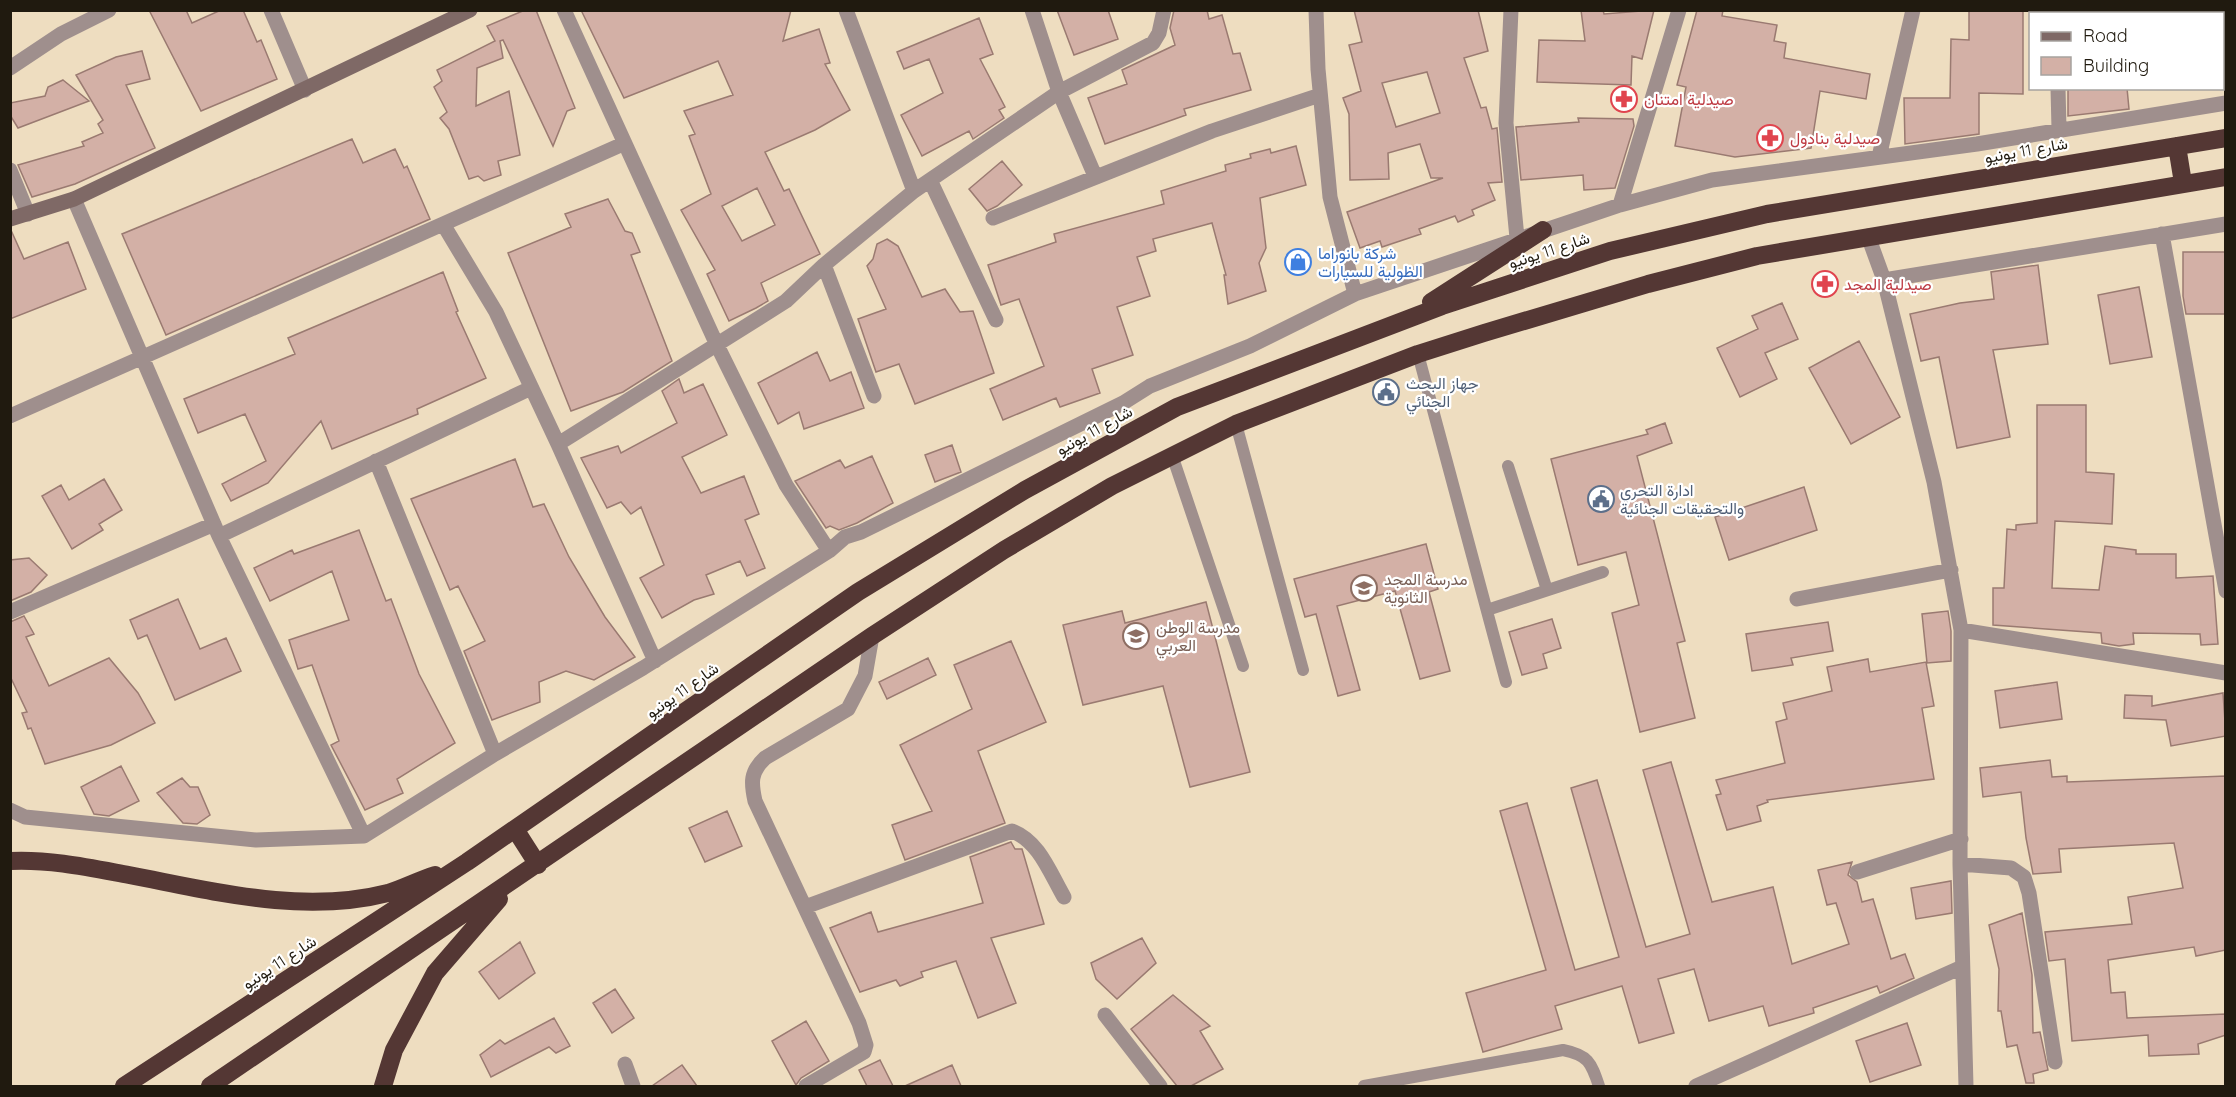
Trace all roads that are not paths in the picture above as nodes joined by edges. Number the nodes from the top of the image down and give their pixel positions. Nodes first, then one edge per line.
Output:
1 (109, 10) edge
2 (271, 10) edge
3 (470, 10) edge
4 (564, 10) edge
5 (846, 10) edge
6 (1032, 10) edge
7 (1164, 10) edge
8 (1316, 10) edge
9 (1511, 10) edge
10 (1679, 10) edge
11 (1913, 10) edge
12 (10, 68) edge
13 (305, 90) junction
14 (2058, 90) edge
15 (1059, 92) junction
16 (1320, 95) junction
17 (2226, 104) edge
18 (2059, 129) junction
19 (2226, 138) edge
20 (623, 144) junction
21 (2177, 146) junction
22 (1879, 157) junction
23 (10, 170) edge
24 (1095, 176) junction
25 (2226, 177) edge
26 (930, 180) junction
27 (2182, 183) junction
28 (915, 191) junction
29 (74, 199) junction
30 (1620, 205) junction
31 (28, 214) junction
32 (993, 218) dead end
33 (10, 219) edge
34 (443, 224) junction
35 (2226, 225) edge
36 (1544, 230) junction
37 (2162, 234) junction
38 (1868, 236) junction
39 (1517, 238) junction
40 (825, 265) junction
41 (1884, 280) junction
42 (1355, 294) junction
43 (996, 320) dead end
44 (1404, 320) junction
45 (716, 343) junction
46 (1418, 354) junction
47 (140, 356) junction
48 (531, 388) junction
49 (874, 396) dead end
50 (10, 416) edge
51 (1236, 424) junction
52 (558, 444) junction
53 (1172, 455) junction
54 (376, 461) junction
55 (1508, 466) dead end
56 (216, 530) junction
57 (829, 551) junction
58 (1951, 570) junction
59 (1603, 572) dead end
60 (1547, 590) junction
61 (2226, 591) edge
62 (1797, 599) dead end
63 (1487, 610) junction
64 (10, 612) edge
65 (1961, 630) junction
66 (872, 636) junction
67 (655, 662) junction
68 (1243, 666) dead end
69 (1303, 670) dead end
70 (2226, 673) edge
71 (1506, 682) dead end
72 (495, 754) junction
73 (10, 810) edge
74 (515, 829) junction
75 (364, 836) junction
76 (1961, 839) junction
77 (10, 861) edge
78 (467, 862) junction
79 (1960, 864) junction
80 (538, 865) junction
81 (1857, 872) dead end
82 (516, 879) junction
83 (1064, 897) dead end
84 (805, 907) junction
85 (1962, 968) junction
86 (1105, 1015) dead end
87 (2055, 1062) dead end
88 (625, 1064) dead end
89 (1713, 1082) edge
90 (124, 1086) edge
91 (210, 1086) edge
92 (383, 1086) edge
93 (633, 1086) edge
94 (806, 1086) edge
95 (1160, 1086) edge
96 (1364, 1086) edge
97 (1599, 1086) edge
98 (1696, 1086) edge
99 (1966, 1086) edge

1 - 12 street
2 - 13 street
3 - 13 main road
4 - 20 street
5 - 28 street
6 - 15 street
7 - 15 street
8 - 16 street
9 - 39 street
10 - 30 street
11 - 22 street
13 - 29 main road
14 - 18 street
15 - 24 street
15 - 26 street
16 - 24 street
16 - 42 street
17 - 18 street
18 - 22 street
19 - 21 highway, شارع 11 يونيو
20 - 34 street
20 - 45 street
21 - 27 highway
21 - 44 highway, شارع 11 يونيو
22 - 30 street
23 - 31 street
24 - 32 street
25 - 27 highway
26 - 28 street
26 - 43 street
27 - 38 highway
28 - 40 street
29 - 31 main road
29 - 47 street
30 - 36 street
31 - 33 main road
34 - 47 street
34 - 48 street
35 - 37 street
36 - 39 street
36 - 44 highway
37 - 41 street
37 - 61 street
38 - 41 street
38 - 46 highway
39 - 42 street
40 - 45 street
40 - 49 street
41 - 58 street
42 - 57 street
44 - 74 highway, شارع 11 يونيو
45 - 52 street
45 - 57 street
46 - 51 highway
46 - 63 lane
47 - 50 street
47 - 56 street
48 - 52 street
48 - 54 street
51 - 53 highway
51 - 69 lane
52 - 67 street
53 - 66 highway
53 - 68 lane
54 - 56 street
54 - 72 street
55 - 60 lane
56 - 64 street
56 - 75 street
57 - 67 street
58 - 62 street
58 - 65 street
59 - 60 lane
60 - 63 lane
63 - 71 lane
65 - 70 street
65 - 76 street
66 - 80 highway
66 - 84 street
67 - 72 street
72 - 75 street
73 - 75 street
74 - 78 highway, شارع 11 يونيو
74 - 80 highway
76 - 79 street
76 - 81 street
77 - 78 highway
78 - 90 highway, شارع 11 يونيو
79 - 85 street
79 - 87 street
80 - 82 highway
82 - 91 highway
82 - 92 highway
83 - 84 street
84 - 94 street
85 - 89 street
85 - 99 street
86 - 95 street
88 - 93 street
89 - 98 street
96 - 97 lane

